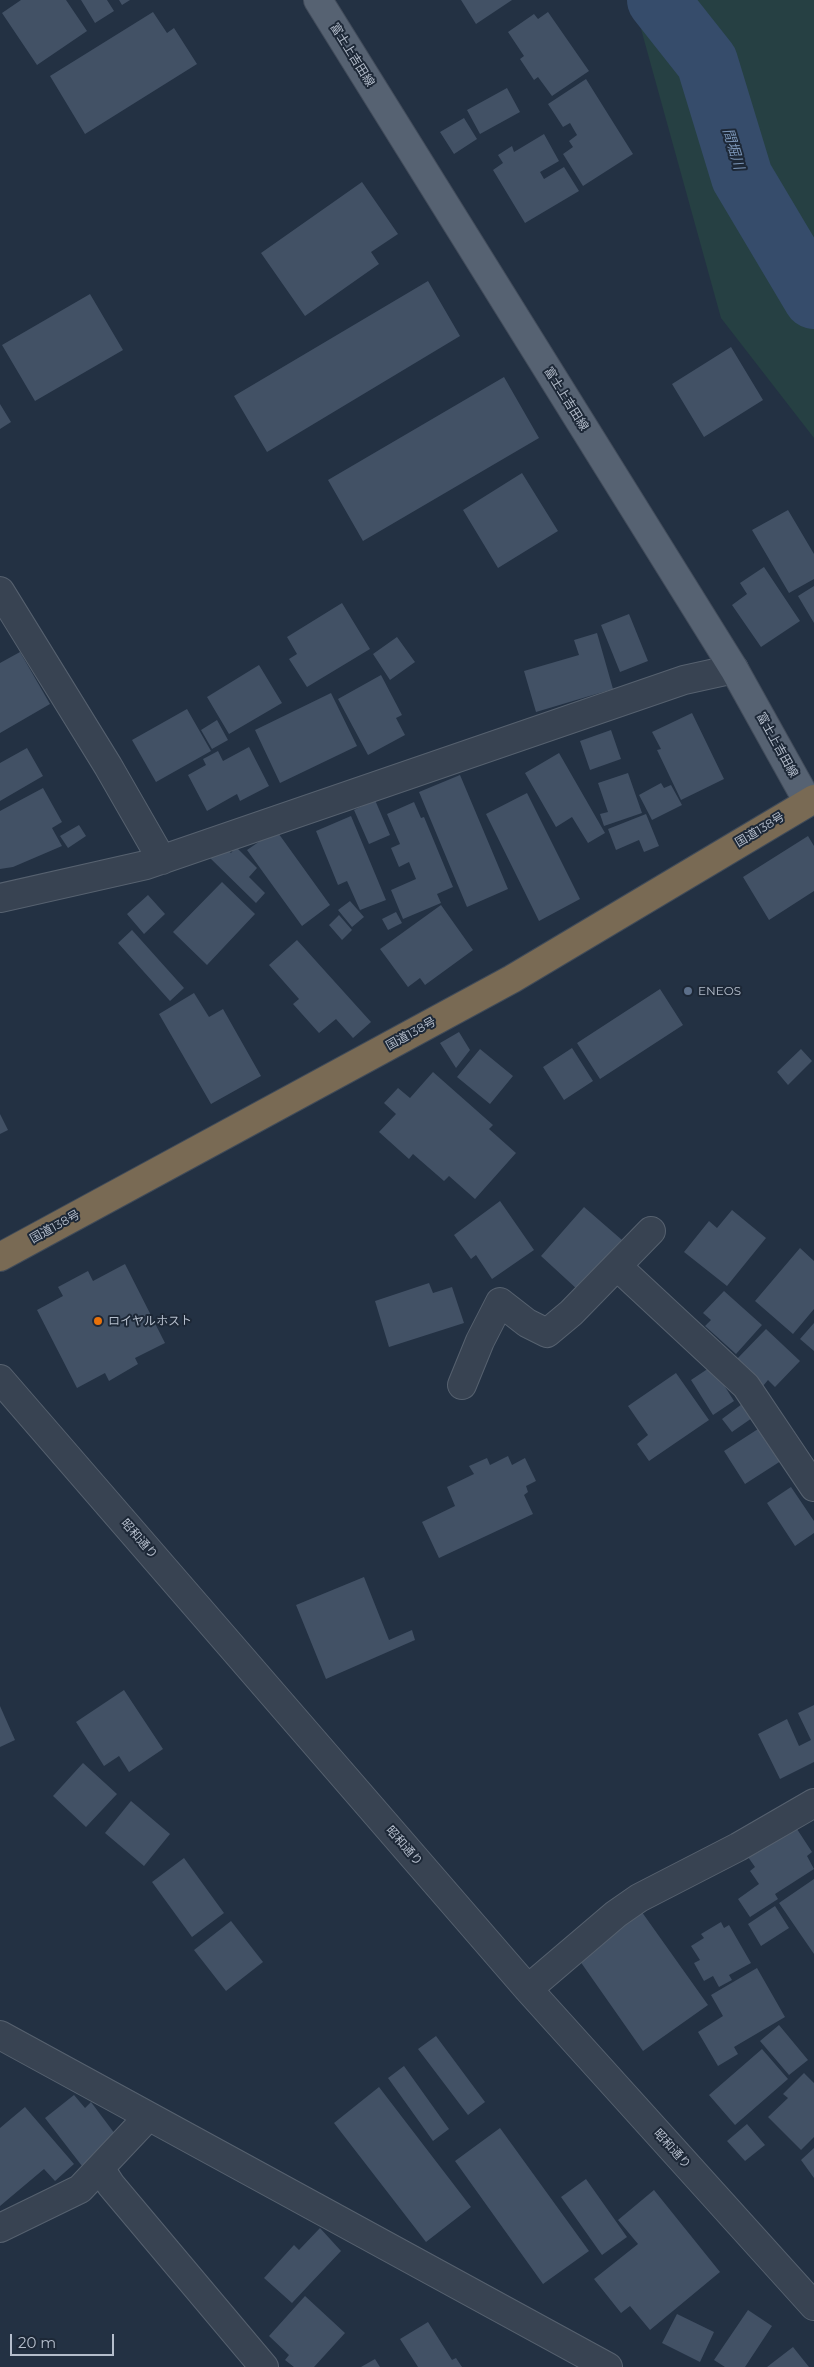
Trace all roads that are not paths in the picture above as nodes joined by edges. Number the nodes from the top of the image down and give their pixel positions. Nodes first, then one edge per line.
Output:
1 (318, 0) edge
2 (0, 591) edge
3 (734, 669) junction
4 (812, 804) edge
5 (162, 860) junction
6 (0, 898) edge
7 (651, 1231) dead end
8 (0, 1257) edge
9 (618, 1267) junction
10 (0, 1379) edge
11 (462, 1386) dead end
12 (814, 1487) edge
13 (814, 1803) edge
14 (528, 1989) junction
15 (0, 2035) edge
16 (148, 2117) junction
17 (100, 2168) junction
18 (0, 2228) edge
19 (814, 2306) edge
20 (264, 2367) edge
21 (608, 2367) edge

1 - 3 main road, 富士上吉田線
2 - 5 street
3 - 4 main road, 富士上吉田線
3 - 5 street
4 - 8 highway, 国道138号
5 - 6 street
7 - 9 street
9 - 11 street
9 - 12 street
10 - 14 street, 昭和通り
13 - 14 street
14 - 19 street, 昭和通り
15 - 16 street
16 - 17 street
16 - 21 street
17 - 18 street
17 - 20 street

